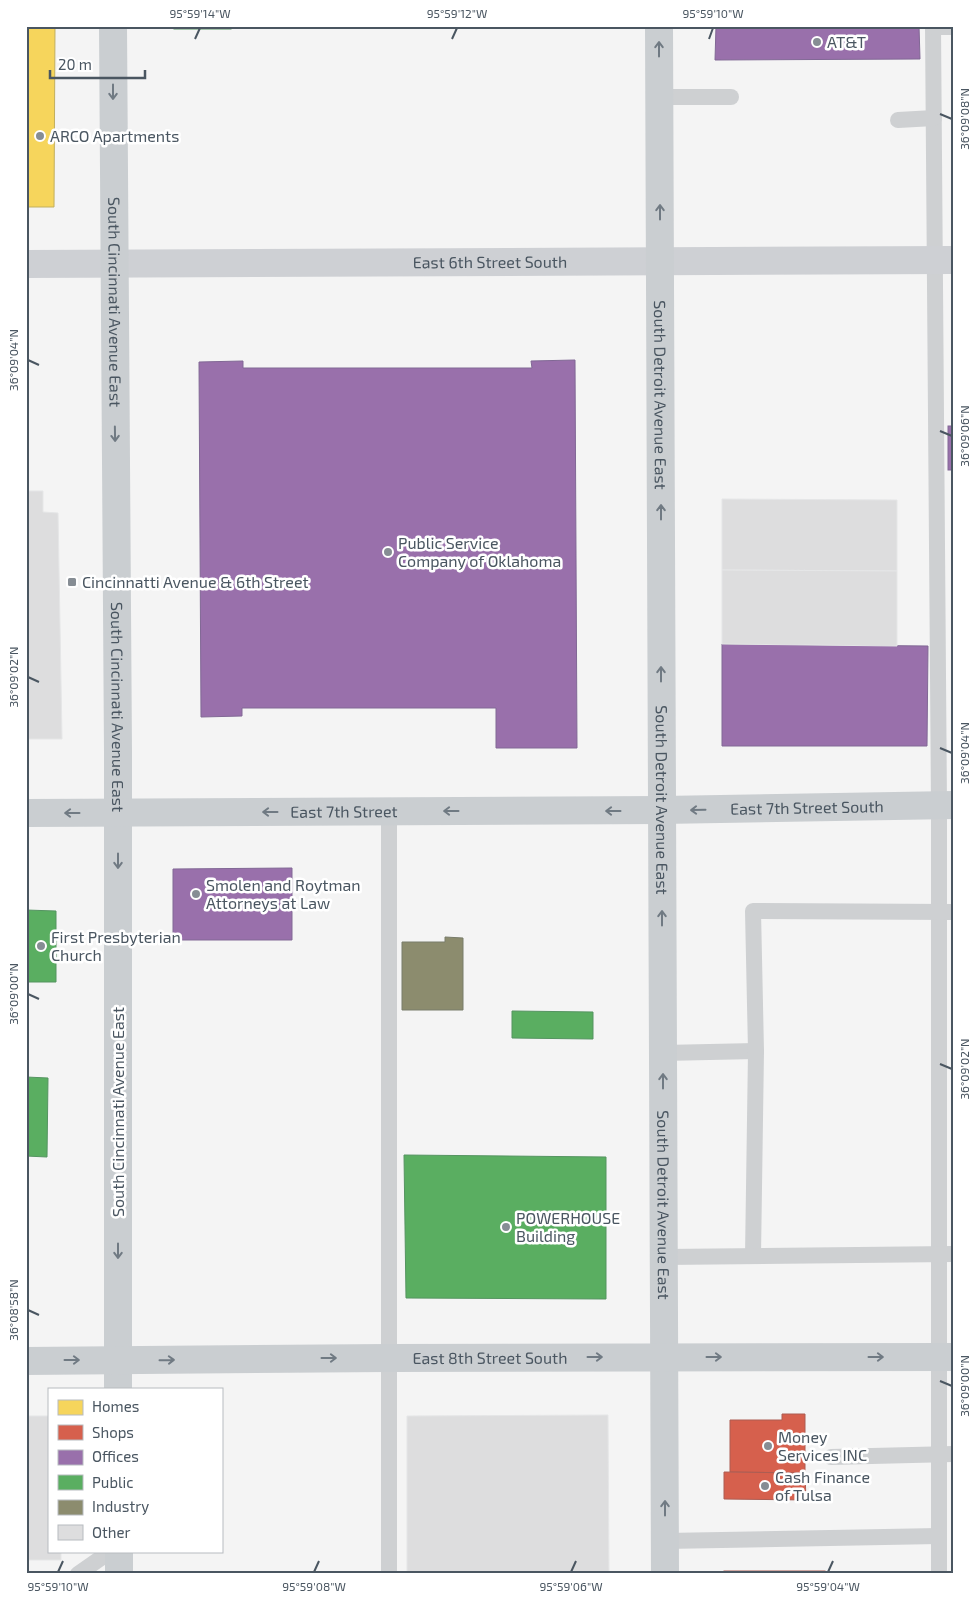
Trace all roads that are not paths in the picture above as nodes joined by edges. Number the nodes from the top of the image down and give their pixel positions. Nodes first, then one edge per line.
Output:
1 (113, 26) edge
2 (659, 26) edge
3 (933, 26) edge
4 (953, 27) edge
5 (659, 97) junction
6 (731, 97) dead end
7 (934, 118) junction
8 (898, 120) dead end
9 (660, 260) junction
10 (944, 260) edge
11 (114, 263) junction
12 (26, 264) edge
13 (946, 806) edge
14 (662, 810) junction
15 (118, 812) junction
16 (389, 812) junction
17 (26, 813) edge
18 (946, 912) edge
19 (756, 1051) junction
20 (663, 1052) junction
21 (946, 1254) edge
22 (753, 1256) junction
23 (664, 1257) junction
24 (665, 1357) junction
25 (946, 1357) edge
26 (388, 1358) junction
27 (118, 1360) junction
28 (26, 1361) edge
29 (118, 1388) edge
30 (946, 1454) edge
31 (831, 1457) dead end
32 (944, 1529) edge
33 (665, 1541) junction
34 (110, 1552) edge
35 (119, 1552) edge
36 (78, 1574) edge
37 (119, 1574) edge
38 (389, 1574) edge
39 (665, 1574) edge
40 (939, 1574) edge

1 -> 11 main road, South Cincinnati Avenue East
5 -> 2 main road, South Detroit Avenue East
3 - 4 lane
3 - 7 lane
5 - 6 lane
9 -> 5 main road, South Detroit Avenue East
7 - 8 lane
7 - 10 lane
9 - 10 street, East 6th Street South
9 - 11 street, East 6th Street South
14 -> 9 main road, South Detroit Avenue East
10 - 13 lane
11 - 12 street, East 6th Street South
11 -> 15 main road, South Cincinnati Avenue East
13 -> 14 main road, East 7th Street South
13 - 18 lane
14 -> 16 main road, East 7th Street
20 -> 14 main road, South Detroit Avenue East
16 -> 15 main road, East 7th Street
15 -> 17 main road, East 7th Street
15 -> 27 main road, South Cincinnati Avenue East
16 - 26 lane
18 - 19 lane
18 - 21 lane
19 - 20 lane
19 - 22 lane
23 -> 20 main road, South Detroit Avenue East
21 - 22 lane
21 - 25 lane
22 - 23 lane
23 - 24 main road, South Detroit Avenue East
24 -> 25 main road, East 8th Street South
26 -> 24 main road, East 8th Street South
33 -> 24 main road, South Detroit Avenue East
25 - 30 lane
27 -> 26 main road, East 8th Street South
26 - 38 lane
28 -> 27 main road, East 8th Street South
27 - 29 main road, South Cincinnati Avenue East
30 - 31 lane
30 - 32 lane
32 - 33 lane
32 - 40 lane
33 - 39 main road, South Detroit Avenue East
34 - 36 lane
35 - 37 main road

